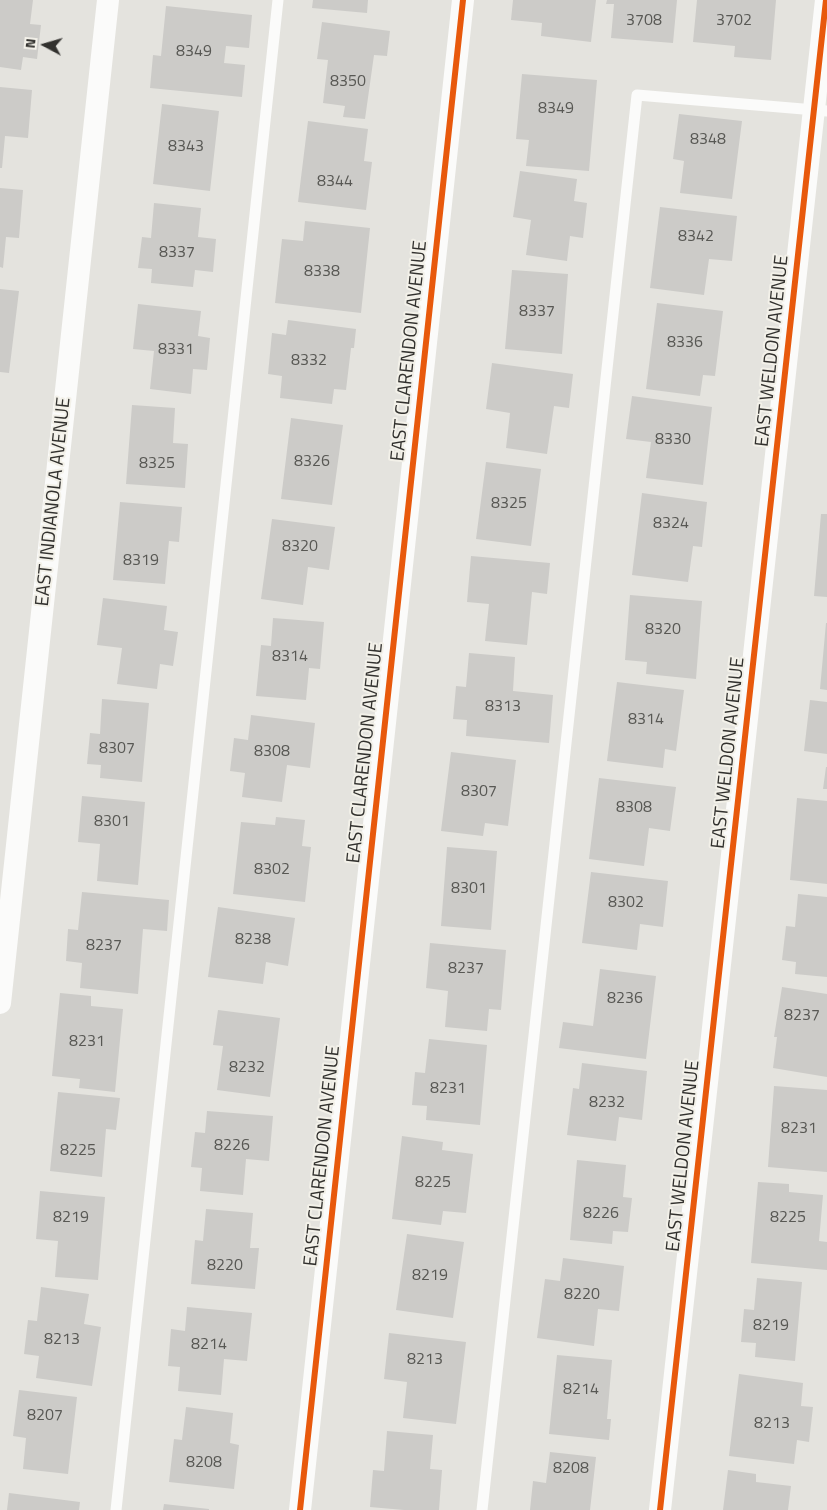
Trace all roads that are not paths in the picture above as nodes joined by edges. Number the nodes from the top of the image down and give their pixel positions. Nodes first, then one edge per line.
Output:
1 (108, 0) edge
2 (278, 0) edge
3 (463, 0) edge
4 (826, 0) edge
5 (821, 110) edge
6 (0, 1003) edge
7 (116, 1510) edge
8 (300, 1510) edge
9 (482, 1510) edge
10 (660, 1510) edge

1 - 6 street, EAST INDIANOLA AVENUE
2 - 7 lane
3 - 8 street, EAST CLARENDON AVENUE
4 - 5 street, EAST WELDON AVENUE
5 - 9 lane
5 - 10 street, EAST WELDON AVENUE

